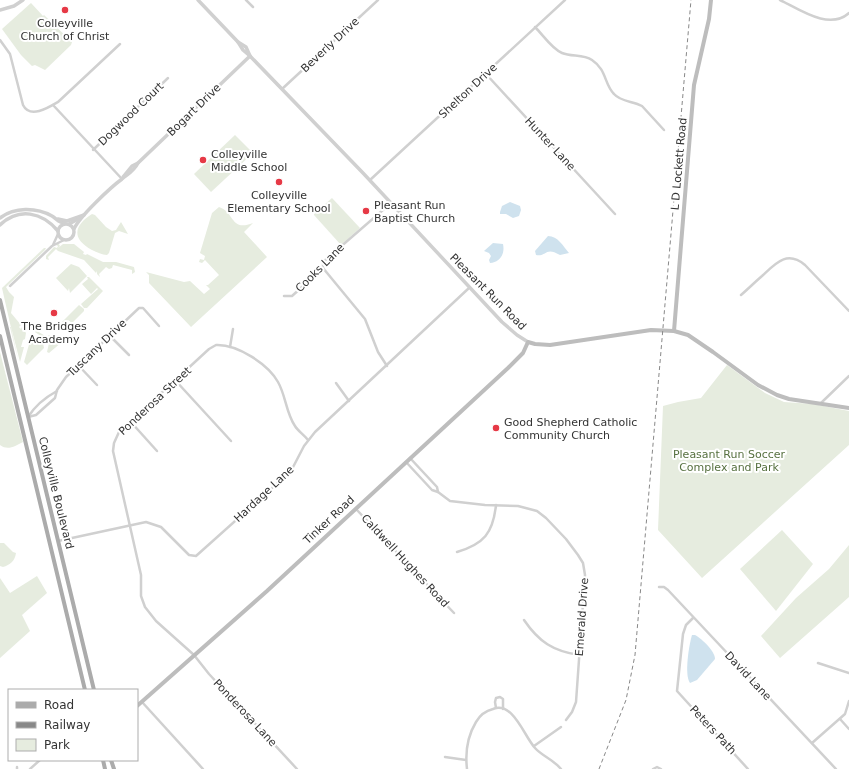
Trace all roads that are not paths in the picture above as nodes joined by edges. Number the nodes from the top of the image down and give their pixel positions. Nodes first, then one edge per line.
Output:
1 (23, 0) edge
2 (198, 0) edge
3 (246, 0) edge
4 (378, 0) edge
5 (565, 0) edge
6 (712, 0) edge
7 (780, 0) edge
8 (253, 7) dead end
9 (0, 9) edge
10 (849, 13) edge
11 (535, 27) junction
12 (0, 40) edge
13 (120, 44) dead end
14 (250, 56) junction
15 (486, 74) junction
16 (168, 78) dead end
17 (282, 89) junction
18 (53, 105) junction
19 (664, 130) dead end
20 (93, 150) junction
21 (122, 179) junction
22 (370, 181) junction
23 (391, 202) junction
24 (18, 210) junction
25 (42, 212) junction
26 (615, 214) dead end
27 (17, 215) junction
28 (84, 215) junction
29 (40, 217) junction
30 (53, 217) junction
31 (0, 218) edge
32 (67, 224) junction
33 (0, 225) edge
34 (74, 229) junction
35 (58, 232) junction
36 (64, 240) junction
37 (52, 246) junction
38 (323, 268) junction
39 (10, 286) dead end
40 (470, 288) junction
41 (741, 295) dead end
42 (284, 296) dead end
43 (0, 300) edge
44 (849, 311) edge
45 (159, 326) dead end
46 (234, 329) dead end
47 (674, 331) junction
48 (0, 336) edge
49 (110, 336) junction
50 (528, 342) junction
51 (230, 348) junction
52 (128, 355) dead end
53 (78, 365) junction
54 (387, 366) junction
55 (849, 376) edge
56 (176, 380) junction
57 (336, 383) dead end
58 (98, 385) dead end
59 (57, 390) junction
60 (43, 401) junction
61 (349, 401) junction
62 (821, 404) junction
63 (47, 405) junction
64 (849, 408) edge
65 (28, 417) junction
66 (20, 419) junction
67 (130, 421) junction
68 (308, 440) junction
69 (231, 441) dead end
70 (157, 451) dead end
71 (410, 458) junction
72 (406, 462) junction
73 (438, 492) junction
74 (496, 505) junction
75 (355, 509) junction
76 (130, 525) junction
77 (58, 541) junction
78 (457, 552) dead end
79 (659, 587) dead end
80 (454, 614) dead end
81 (693, 618) junction
82 (77, 620) junction
83 (524, 620) dead end
84 (69, 623) junction
85 (194, 655) junction
86 (579, 655) junction
87 (818, 663) dead end
88 (849, 673) edge
89 (86, 689) edge
90 (94, 689) edge
91 (142, 702) junction
92 (849, 702) edge
93 (138, 705) edge
94 (496, 708) junction
95 (503, 709) junction
96 (840, 719) junction
97 (566, 720) dead end
98 (561, 727) dead end
99 (849, 729) edge
100 (812, 743) junction
101 (534, 746) junction
102 (445, 757) dead end
103 (466, 760) junction
104 (39, 761) edge
105 (30, 769) edge
106 (203, 769) edge
107 (297, 769) edge
108 (467, 769) edge
109 (560, 769) edge
110 (653, 769) edge
111 (661, 769) edge
112 (748, 769) edge
113 (836, 769) edge

1 - 9 street
2 - 14 street, Pleasant Run Road
3 - 8 street
4 - 17 street, Beverly Drive
5 - 11 street, Shelton Drive
6 - 47 main road, L D Lockett Road
7 - 10 street
11 - 15 street, Shelton Drive
11 - 19 street
12 - 18 street
13 - 18 street
14 - 17 street, Pleasant Run Road
14 - 21 street, Bogart Drive
15 - 22 street, Shelton Drive
15 - 26 street, Hunter Lane
16 - 20 street, Dogwood Court
17 - 22 street, Pleasant Run Road
18 - 20 street
20 - 21 street
21 - 28 street, Bogart Drive
22 - 23 street, Pleasant Run Road
23 - 38 street, Cooks Lane
23 - 40 street, Pleasant Run Road
24 - 25 street
24 - 27 street
24 - 31 street
25 - 29 street
25 - 30 street
27 - 29 street
27 - 33 street
28 - 30 street
28 - 32 street, Bogart Drive
28 - 34 street, Bogart Drive
29 - 35 street
30 - 32 street
32 - 34 street
32 - 35 street
34 - 36 street
35 - 36 street
35 - 37 street
36 - 37 street
37 - 39 street
38 - 42 street, Cooks Lane
38 - 54 street
40 - 50 street, Pleasant Run Road
40 - 54 street, Hardage Lane
41 - 44 street
43 - 65 main road, Colleyville Boulevard
45 - 49 street, Tuscany Drive
46 - 51 street
47 - 50 main road, Pleasant Run Road
47 - 62 main road, Pleasant Run Road
48 - 66 main road, Colleyville Boulevard
49 - 52 street
49 - 53 street, Tuscany Drive
50 - 71 main road, Tinker Road
51 - 56 street, Ponderosa Street
51 - 68 street, Ponderosa Street
53 - 58 street
53 - 59 street, Tuscany Drive
54 - 61 street, Hardage Lane
55 - 62 street
56 - 67 street, Ponderosa Street
56 - 69 street
57 - 61 street
59 - 60 street, Tuscany Drive
59 - 63 street, Tuscany Drive
60 - 63 street
60 - 65 street, Tuscany Drive
61 - 68 street, Hardage Lane
62 - 64 main road, Pleasant Run Road
63 - 65 street, Tuscany Drive
65 - 66 main road
65 - 77 main road, Colleyville Boulevard
66 - 84 main road, Colleyville Boulevard
67 - 70 street
67 - 76 street, Ponderosa Street
68 - 76 street, Hardage Lane
71 - 72 main road, Tinker Road
71 - 73 street, Emerald Drive
72 - 73 street, Emerald Drive
72 - 75 main road, Tinker Road
73 - 74 street, Emerald Drive
74 - 78 street
74 - 86 street, Emerald Drive
75 - 80 street, Caldwell Hughes Road
75 - 85 main road, Tinker Road
76 - 77 street, Hardage Lane
76 - 85 street, Ponderosa Street
77 - 82 main road, Colleyville Boulevard
79 - 81 street, David Lane
81 - 100 street, David Lane
81 - 112 street, Peters Path
82 - 84 main road
82 - 90 main road, Colleyville Boulevard
83 - 86 street
84 - 89 main road, Colleyville Boulevard
85 - 91 main road, Tinker Road
85 - 107 street, Ponderosa Lane
86 - 97 street, Emerald Drive
87 - 88 street
91 - 93 main road, Tinker Road
91 - 106 street
92 - 96 street
94 - 95 street
94 - 95 street
94 - 103 street
95 - 101 street
96 - 99 street
96 - 100 street
98 - 101 street
100 - 113 street, David Lane
101 - 109 street
102 - 103 street
103 - 108 street
104 - 105 street
110 - 111 street

